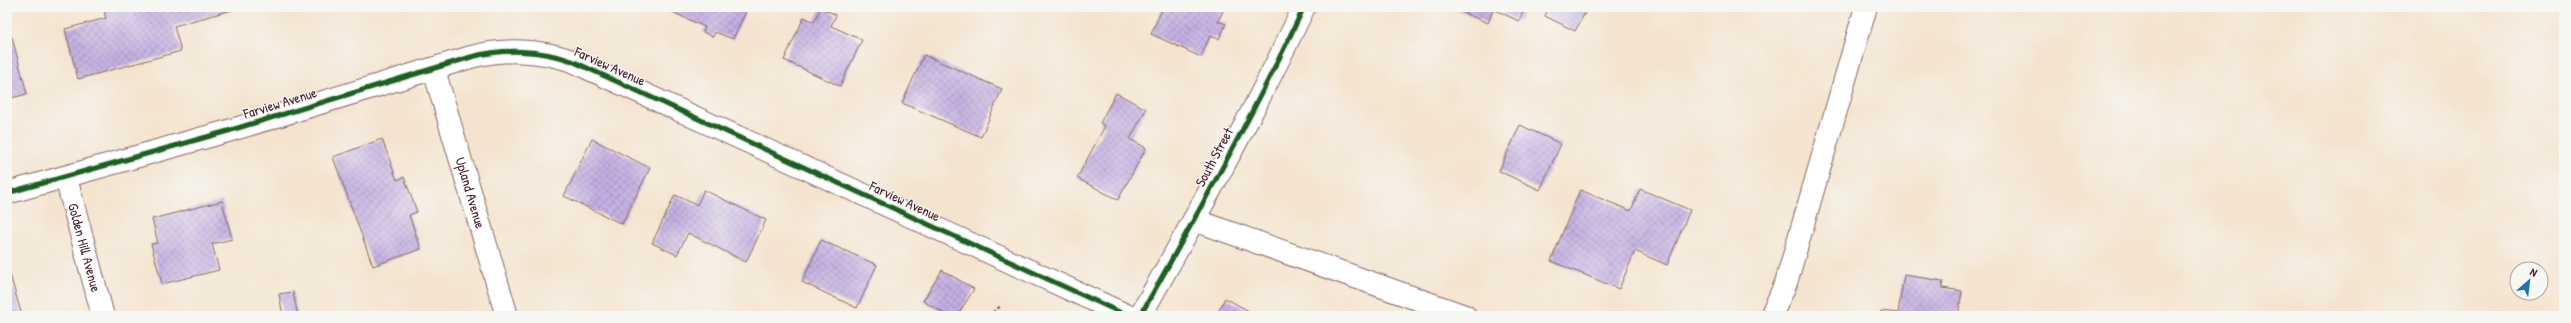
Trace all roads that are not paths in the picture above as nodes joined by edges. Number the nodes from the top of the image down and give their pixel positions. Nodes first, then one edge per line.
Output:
1 (1304, 7) edge
2 (1866, 7) edge
3 (434, 70) junction
4 (66, 178) junction
5 (7, 193) edge
6 (1194, 220) junction
7 (103, 316) edge
8 (507, 316) edge
9 (1128, 316) edge
10 (1140, 316) edge
11 (1466, 316) edge
12 (1771, 316) edge

1 - 6 street, South Street
2 - 12 street
3 - 4 street, Farview Avenue
3 - 8 street, Upland Avenue
3 - 9 street, Farview Avenue
4 - 5 street, Farview Avenue
4 - 7 street, Golden Hill Avenue
6 - 10 street, South Street
6 - 11 street

